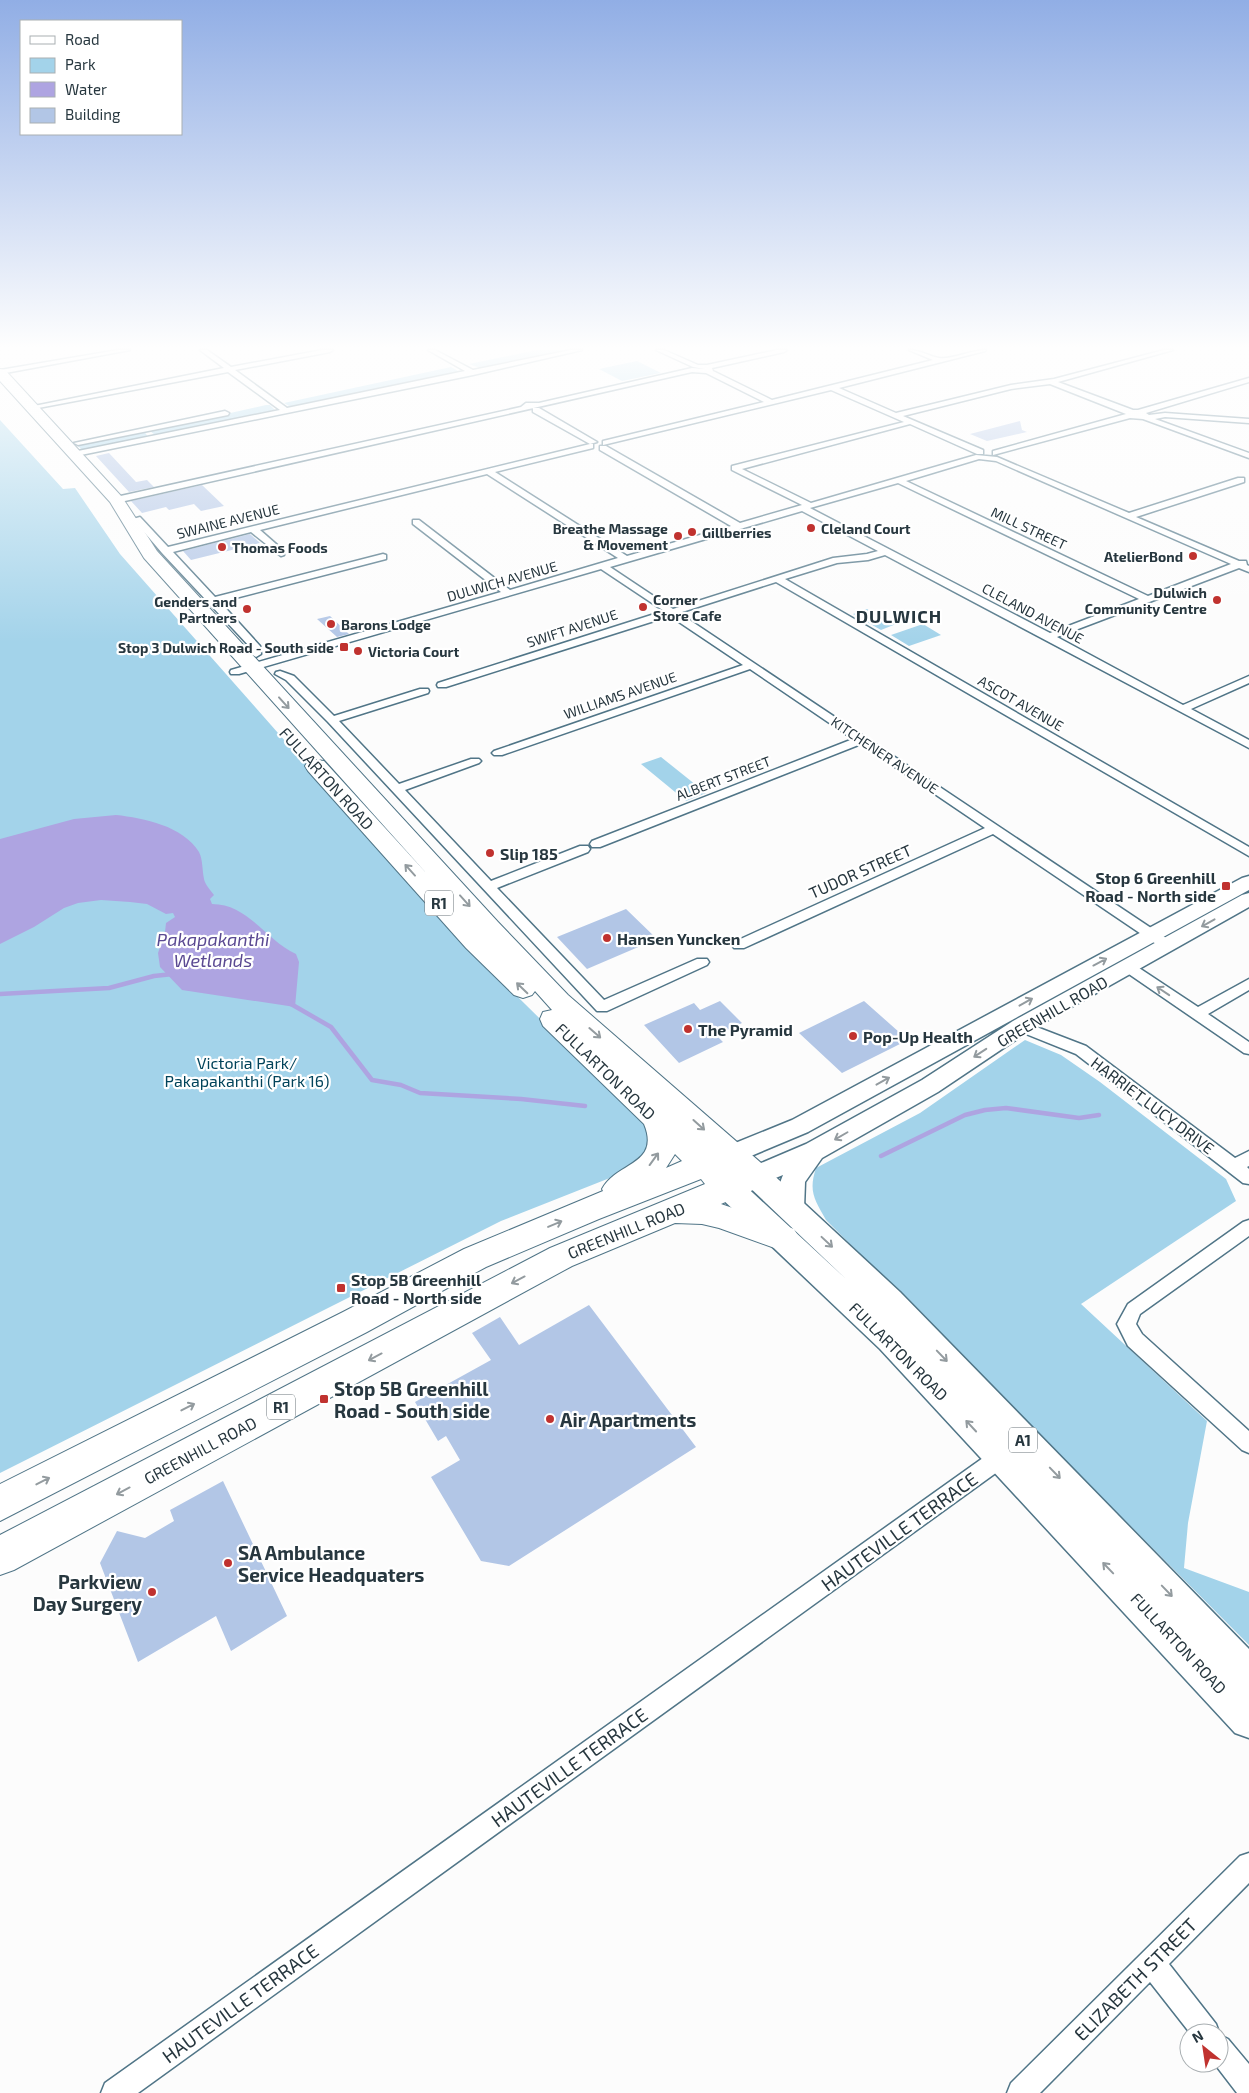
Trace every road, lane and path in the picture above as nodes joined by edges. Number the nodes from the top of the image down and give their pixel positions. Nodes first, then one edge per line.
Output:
1 (64, 448) edge
2 (77, 448) edge
3 (80, 448) edge
4 (347, 448) edge
5 (578, 448) edge
6 (609, 448) edge
7 (813, 448) edge
8 (966, 448) edge
9 (1023, 448) edge
10 (1227, 448) edge
11 (67, 450) junction
12 (979, 454) junction
13 (996, 456) junction
14 (1249, 456) edge
15 (488, 471) junction
16 (898, 480) junction
17 (1241, 480) dead end
18 (110, 501) junction
19 (806, 507) junction
20 (1129, 516) junction
21 (137, 519) dead end
22 (416, 522) dead end
23 (740, 526) junction
24 (254, 529) junction
25 (165, 551) junction
26 (885, 552) junction
27 (281, 553) dead end
28 (383, 557) dead end
29 (626, 559) junction
30 (1249, 561) edge
31 (1239, 564) junction
32 (603, 566) junction
33 (1249, 569) edge
34 (165, 572) junction
35 (777, 579) junction
36 (508, 593) junction
37 (1148, 600) junction
38 (213, 601) junction
39 (672, 612) junction
40 (1049, 637) junction
41 (247, 665) junction
42 (752, 665) junction
43 (280, 674) dead end
44 (1249, 679) edge
45 (442, 685) dead end
46 (424, 691) dead end
47 (1182, 709) junction
48 (332, 720) junction
49 (862, 740) junction
50 (1249, 745) edge
51 (498, 753) dead end
52 (337, 759) junction
53 (475, 761) dead end
54 (396, 789) junction
55 (995, 828) junction
56 (1249, 852) edge
57 (1249, 882) edge
58 (489, 886) junction
59 (1249, 900) edge
60 (1160, 940) junction
61 (739, 945) dead end
62 (702, 962) dead end
63 (1128, 967) junction
64 (1249, 984) edge
65 (1198, 1014) junction
66 (1021, 1026) junction
67 (1249, 1049) edge
68 (657, 1120) junction
69 (815, 1151) junction
70 (1249, 1158) edge
71 (719, 1160) junction
72 (1235, 1167) junction
73 (1249, 1178) edge
74 (742, 1182) junction
75 (588, 1210) junction
76 (671, 1212) junction
77 (787, 1223) junction
78 (1249, 1227) edge
79 (1249, 1444) edge
80 (1012, 1449) junction
81 (0, 1503) edge
82 (0, 1556) edge
83 (1249, 1676) edge
84 (1249, 1719) edge
85 (1249, 1865) edge
86 (1151, 1962) junction
87 (1199, 2023) edge
88 (1229, 2061) edge
89 (1249, 2086) edge
90 (115, 2093) edge
91 (1021, 2093) edge

1 - 11 highway, FULLARTON ROAD / R1
2 - 11 street
3 - 11 street
4 - 18 street
5 - 15 street, SWAINE AVENUE
6 - 23 street
7 - 19 street, CLELAND AVENUE
8 - 12 street
9 - 13 street
10 - 14 street
11 - 18 highway, FULLARTON ROAD / R1
12 - 13 street
12 - 16 street, DULWICH AVENUE
13 - 20 street
15 - 24 street, SWAINE AVENUE
15 - 29 street
16 - 19 street, DULWICH AVENUE
16 - 37 street, MILL STREET
17 - 20 street
18 - 34 highway, FULLARTON ROAD / R1
18 - 34 highway, FULLARTON ROAD / R1
19 - 23 street, DULWICH AVENUE
19 - 26 street, CLELAND AVENUE
20 - 31 street
21 - 25 street, FULLARTON ROAD
22 - 36 street
23 - 29 street, DULWICH AVENUE
24 - 25 street, SWAINE AVENUE
24 - 27 street
25 - 34 street, FULLARTON ROAD
26 - 35 street, SWIFT AVENUE
26 - 40 street, CLELAND AVENUE
28 - 38 street
29 - 32 street, DULWICH AVENUE
30 - 31 street
31 - 33 street
31 - 37 street
32 - 36 street, DULWICH AVENUE
32 - 39 street, KITCHENER AVENUE
34 - 38 street, FULLARTON ROAD
34 - 41 highway, FULLARTON ROAD / R1
35 - 39 street, SWIFT AVENUE
35 - 56 street, ASCOT AVENUE
36 - 41 street, DULWICH AVENUE
37 - 40 street
38 - 41 street, FULLARTON ROAD
39 - 42 street, KITCHENER AVENUE
39 - 45 street, SWIFT AVENUE
40 - 47 street, CLELAND AVENUE
41 - 52 highway, FULLARTON ROAD / R1
42 - 49 street, KITCHENER AVENUE
42 - 51 street, WILLIAMS AVENUE
43 - 48 street, FULLARTON ROAD
44 - 47 street
46 - 48 street
47 - 50 street, CLELAND AVENUE
48 - 52 street, FULLARTON ROAD
49 - 55 street, KITCHENER AVENUE
49 - 58 street, ALBERT STREET
52 - 54 street, FULLARTON ROAD
68 -> 52 highway, FULLARTON ROAD / R1
52 -> 71 highway, FULLARTON ROAD / R1
53 - 54 street
54 - 58 street, FULLARTON ROAD
55 - 60 street, KITCHENER AVENUE
55 - 61 street, TUDOR STREET
57 - 60 main road, GREENHILL ROAD
58 - 62 street, FULLARTON ROAD
59 -> 60 main road, GREENHILL ROAD
60 - 63 main road, GREENHILL ROAD
71 -> 60 main road, GREENHILL ROAD
65 -> 63 street
63 - 66 main road, GREENHILL ROAD
64 - 65 street
65 - 67 street
66 -> 69 main road, GREENHILL ROAD
66 - 72 street, HARRIET LUCY DRIVE
68 - 71 highway, FULLARTON ROAD / R1
75 -> 68 highway
69 - 74 main road, GREENHILL ROAD
69 - 77 main road
70 - 72 street
71 - 74 highway, FULLARTON ROAD / A1
71 - 75 highway, GREENHILL ROAD
72 - 73 street, HARRIET LUCY DRIVE
74 - 76 highway, GREENHILL ROAD / R1
74 - 77 main road, FULLARTON ROAD / A1
81 -> 75 highway, GREENHILL ROAD
76 - 77 highway
76 -> 82 highway, GREENHILL ROAD / R1
77 - 80 main road, FULLARTON ROAD / A1
78 - 79 street
80 -> 83 main road, FULLARTON ROAD / A1
84 -> 80 main road, FULLARTON ROAD / A1
80 - 90 street, HAUTEVILLE TERRACE
85 - 86 street, ELIZABETH STREET
86 - 87 street
86 - 91 street, ELIZABETH STREET
88 - 89 street

